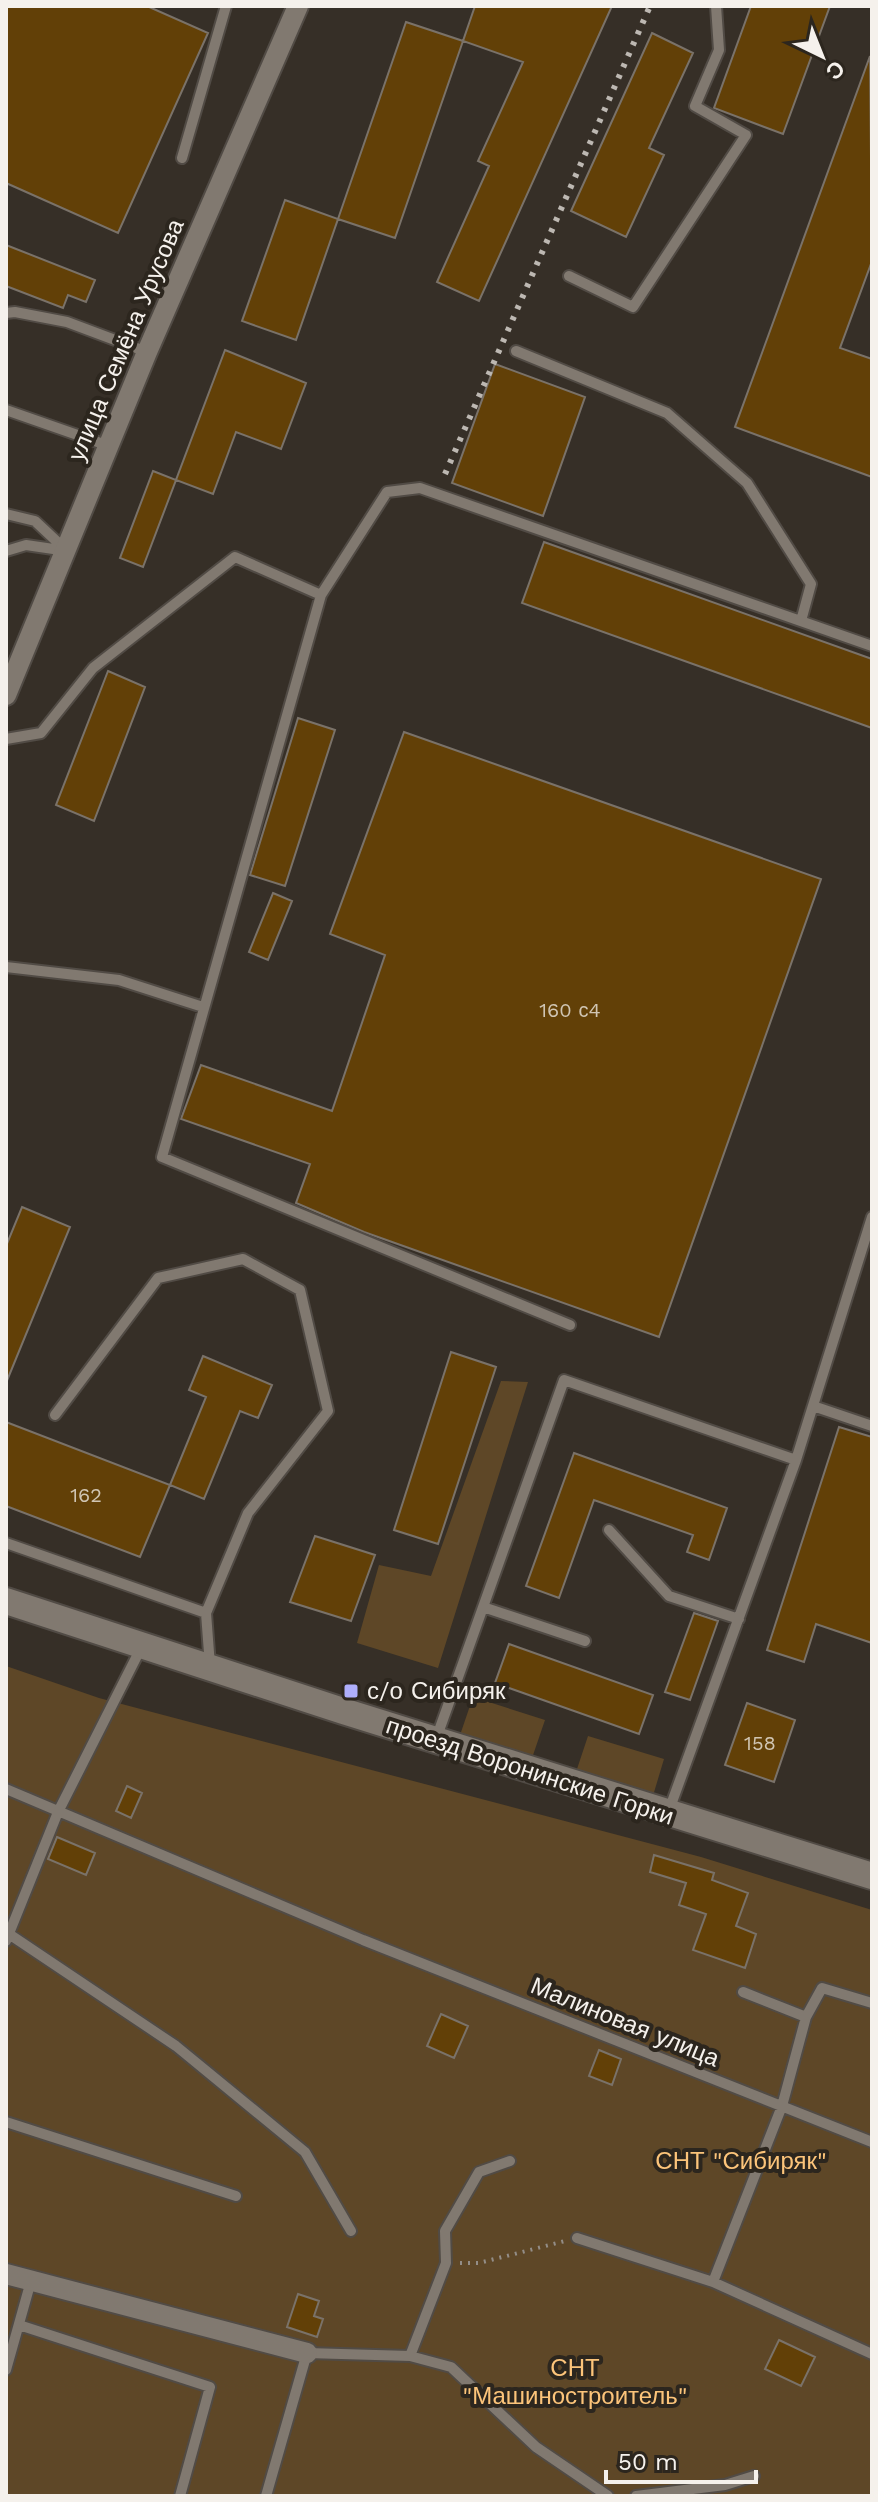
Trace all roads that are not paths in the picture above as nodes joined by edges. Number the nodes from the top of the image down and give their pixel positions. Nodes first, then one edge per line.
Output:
1 (226, 6) edge
2 (298, 6) edge
3 (716, 6) edge
4 (182, 158) dead end
5 (569, 276) dead end
6 (6, 313) edge
7 (516, 351) dead end
8 (147, 352) junction
9 (6, 410) edge
10 (109, 446) junction
11 (6, 514) edge
12 (6, 551) edge
13 (67, 551) junction
14 (321, 595) junction
15 (801, 621) junction
16 (872, 646) edge
17 (6, 695) edge
18 (6, 739) edge
19 (6, 967) edge
20 (203, 1007) junction
21 (872, 1217) edge
22 (570, 1325) dead end
23 (813, 1406) junction
24 (55, 1415) dead end
25 (872, 1426) edge
26 (796, 1460) junction
27 (609, 1530) dead end
28 (6, 1543) edge
29 (6, 1601) edge
30 (483, 1607) junction
31 (206, 1613) junction
32 (739, 1619) junction
33 (585, 1641) dead end
34 (142, 1646) junction
35 (210, 1668) junction
36 (436, 1741) junction
37 (6, 1789) edge
38 (58, 1812) junction
39 (667, 1814) junction
40 (872, 1876) edge
41 (7, 1935) edge
42 (743, 1992) dead end
43 (872, 2003) edge
44 (806, 2017) junction
45 (782, 2106) junction
46 (6, 2122) edge
47 (872, 2142) edge
48 (510, 2161) dead end
49 (236, 2196) dead end
50 (351, 2231) dead end
51 (577, 2238) road end
52 (6, 2274) edge
53 (31, 2281) junction
54 (713, 2282) junction
55 (19, 2325) junction
56 (307, 2353) junction
57 (872, 2354) edge
58 (410, 2356) junction
59 (6, 2370) edge
60 (754, 2476) dead end
61 (180, 2496) edge
62 (266, 2496) edge
63 (608, 2496) edge
64 (636, 2496) edge

1 - 4 lane
2 - 8 street, улица Семёна Урусова
3 - 5 lane
6 - 8 lane
7 - 15 lane
8 - 10 street, улица Семёна Урусова
9 - 10 lane
10 - 13 street, улица Семёна Урусова
11 - 13 lane
12 - 13 lane
13 - 17 street, улица Семёна Урусова
14 - 15 lane
14 - 18 lane
14 - 20 lane
15 - 16 lane
19 - 20 lane
20 - 22 lane
21 - 23 lane
23 - 25 lane
23 - 26 lane
24 - 31 lane
26 - 30 lane
26 - 32 lane
27 - 32 lane
28 - 31 lane
29 - 34 street, проезд Воронинские Горки
30 - 33 lane
30 - 36 lane
31 - 35 lane
32 - 39 lane
34 - 35 street, проезд Воронинские Горки
34 - 38 lane
35 - 36 street, проезд Воронинские Горки
36 - 39 street, проезд Воронинские Горки
37 - 38 lane, Малиновая улица
38 - 41 lane
38 - 45 lane, Малиновая улица
39 - 40 street, проезд Воронинские Горки
41 - 50 lane
42 - 44 lane
43 - 44 lane
44 - 45 lane
45 - 47 lane, Малиновая улица
45 - 54 lane
46 - 49 lane
48 - 58 lane
51 - 54 lane
52 - 53 street
53 - 55 lane
53 - 56 street
54 - 57 lane
55 - 59 lane
55 - 61 lane
56 - 58 lane
56 - 62 lane
58 - 63 lane
60 - 64 lane

